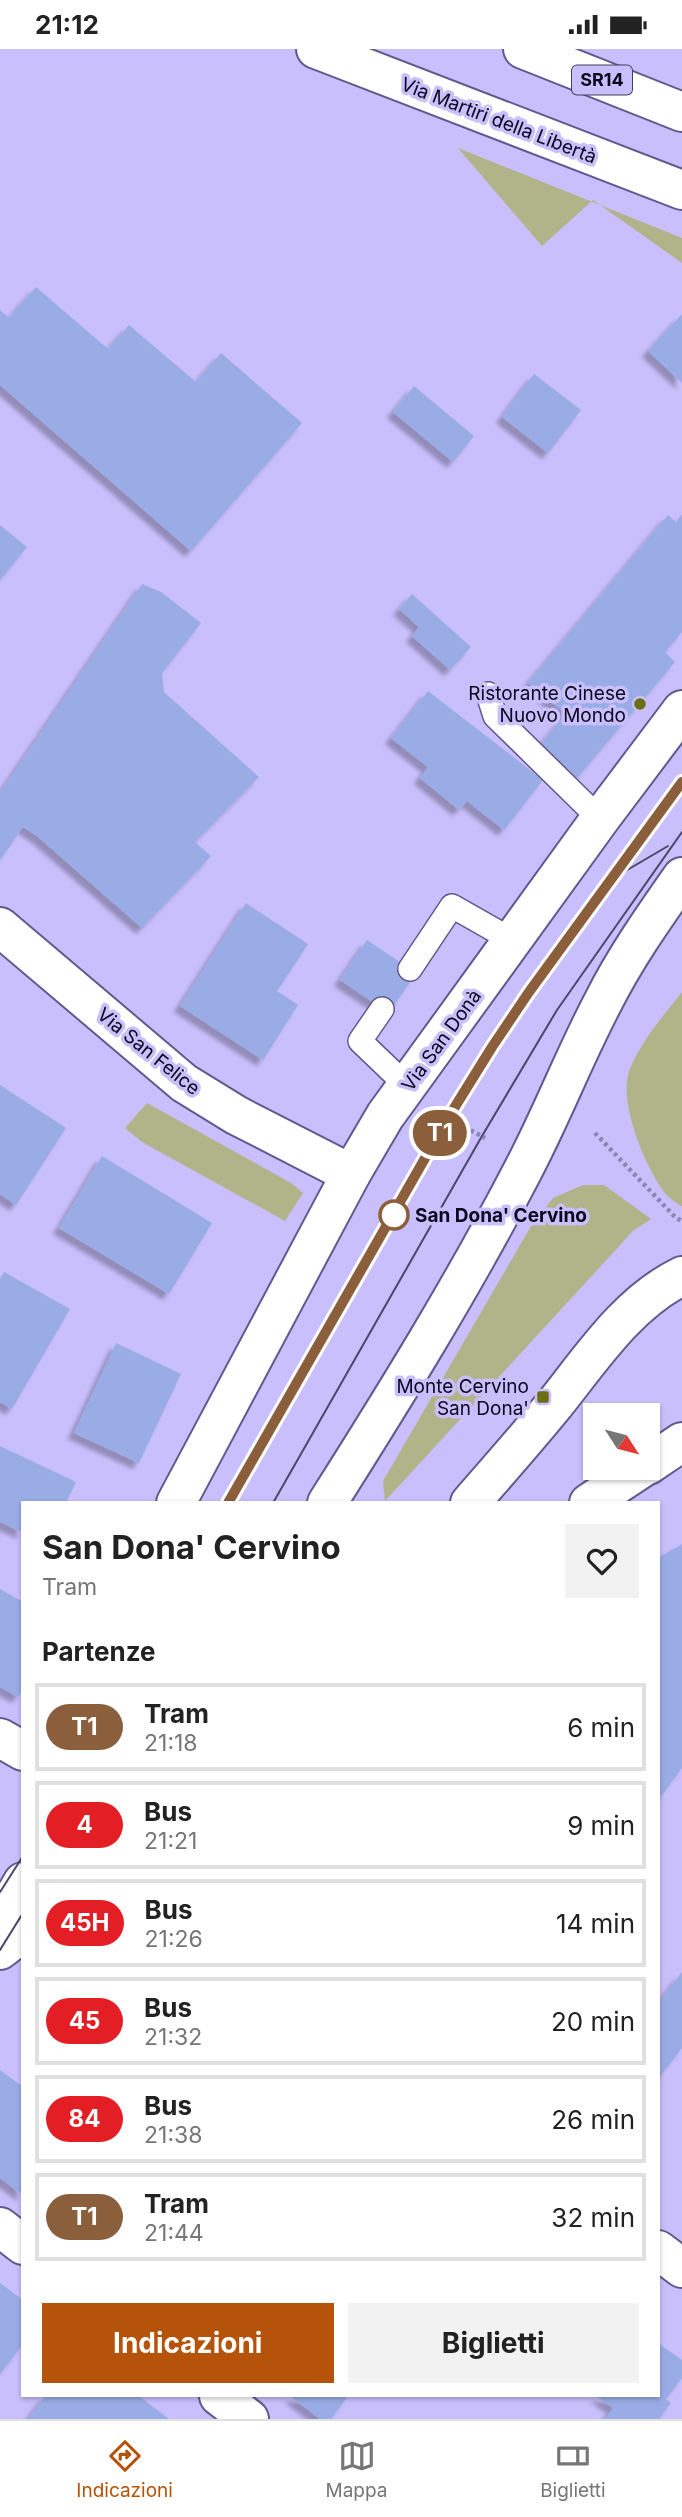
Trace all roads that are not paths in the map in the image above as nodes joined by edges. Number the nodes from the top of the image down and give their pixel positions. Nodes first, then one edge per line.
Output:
1 (316, 49) edge
2 (523, 49) edge
3 (682, 111) edge
4 (682, 190) edge
5 (488, 694) dead end
6 (682, 710) edge
7 (600, 819) junction
8 (682, 877) edge
9 (0, 927) edge
10 (512, 940) junction
11 (410, 969) dead end
12 (382, 1009) dead end
13 (407, 1086) junction
14 (351, 1174) junction
15 (682, 1276) edge
16 (682, 1442) edge
17 (660, 1457) edge
18 (622, 1481) edge
19 (177, 1501) edge
20 (328, 1501) edge
21 (472, 1501) edge
22 (592, 1501) edge
23 (0, 1738) edge
24 (21, 1750) edge
25 (21, 1885) edge
26 (0, 1921) edge
27 (21, 1933) edge
28 (0, 1950) edge
29 (0, 2227) edge
30 (21, 2243) edge
31 (660, 2252) edge
32 (682, 2268) edge
33 (220, 2397) edge
34 (249, 2419) edge

1 - 4 main road, Via Martiri della Libertà
2 - 3 main road, SR14
5 - 7 lane
6 - 7 main road, Via San Donà
7 - 10 main road, Via San Donà
8 - 20 main road
9 - 14 main road, Via San Felice
10 - 11 lane
10 - 13 main road, Via San Donà
12 - 13 lane
13 - 14 main road, Via San Donà
14 - 19 main road, Via San Donà
15 - 21 main road
16 - 17 main road
18 - 22 main road
23 - 24 main road
25 - 26 main road
27 - 28 main road
29 - 30 main road
31 - 32 main road
33 - 34 main road

